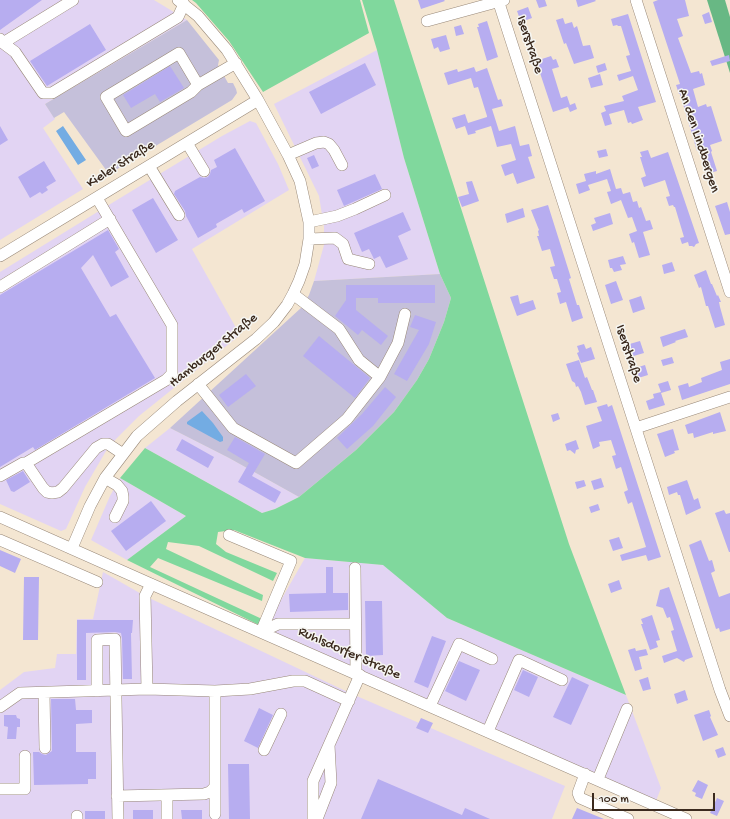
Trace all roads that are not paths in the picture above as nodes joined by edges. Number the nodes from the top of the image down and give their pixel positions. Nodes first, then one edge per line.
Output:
1 (72, 0) edge
2 (636, 0) edge
3 (500, 1) edge
4 (181, 2) edge
5 (427, 21) dead end
6 (1, 41) edge
7 (236, 63) junction
8 (198, 85) junction
9 (258, 100) junction
10 (187, 143) junction
11 (288, 155) junction
12 (342, 165) dead end
13 (149, 166) junction
14 (204, 171) dead end
15 (385, 195) dead end
16 (97, 198) junction
17 (179, 215) dead end
18 (110, 219) junction
19 (309, 222) junction
20 (309, 239) junction
21 (0, 256) edge
22 (369, 264) dead end
23 (0, 287) edge
24 (730, 292) edge
25 (293, 294) junction
26 (405, 314) dead end
27 (380, 377) junction
28 (198, 384) junction
29 (730, 397) edge
30 (636, 428) junction
31 (123, 454) junction
32 (26, 463) junction
33 (0, 476) edge
34 (105, 478) junction
35 (0, 516) edge
36 (114, 517) dead end
37 (228, 535) dead end
38 (0, 540) edge
39 (72, 548) junction
40 (355, 568) dead end
41 (97, 582) dead end
42 (151, 584) junction
43 (355, 624) junction
44 (260, 632) junction
45 (492, 659) dead end
46 (358, 674) junction
47 (562, 680) dead end
48 (147, 689) junction
49 (116, 690) junction
50 (98, 691) junction
51 (215, 691) junction
52 (44, 693) junction
53 (349, 701) junction
54 (430, 706) junction
55 (0, 707) edge
56 (627, 709) dead end
57 (281, 714) dead end
58 (730, 716) edge
59 (488, 731) junction
60 (329, 745) junction
61 (45, 748) dead end
62 (264, 750) dead end
63 (25, 756) dead end
64 (585, 774) junction
65 (598, 780) junction
66 (215, 787) junction
67 (0, 789) edge
68 (167, 795) junction
69 (117, 796) junction
70 (215, 814) dead end
71 (118, 819) edge
72 (167, 819) edge
73 (313, 819) edge
74 (317, 819) edge
75 (628, 819) edge
76 (686, 819) edge

1 - 6 street
2 - 24 street, An den Lindbergen
3 - 5 street
3 - 30 street, Iserstraße
4 - 6 street
4 - 7 street, Hamburger Straße
7 - 8 street
7 - 9 street, Hamburger Straße
8 - 8 street
9 - 10 street, Kieler Straße
9 - 11 street, Hamburger Straße
10 - 13 street, Kieler Straße
10 - 14 street
11 - 12 street
11 - 19 street, Hamburger Straße
13 - 16 street, Kieler Straße
13 - 17 street
15 - 19 street
16 - 18 street
16 - 21 street, Kieler Straße
18 - 23 street
18 - 32 street
19 - 20 street, Hamburger Straße
20 - 22 street
20 - 25 street, Hamburger Straße
25 - 27 street
25 - 28 street, Hamburger Straße
26 - 27 street
27 - 28 street
28 - 31 street, Hamburger Straße
29 - 30 street
30 - 58 street, Iserstraße
31 - 32 street
31 - 34 street, Hamburger Straße
32 - 33 street
34 - 36 street
34 - 39 street, Hamburger Straße
35 - 39 street, Ruhlsdorfer Straße
37 - 44 street
38 - 41 street
39 - 42 street, Ruhlsdorfer Straße
40 - 43 street
42 - 44 street, Ruhlsdorfer Straße
42 - 48 street
43 - 44 street
43 - 46 street
44 - 46 street, Ruhlsdorfer Straße
45 - 54 street
46 - 53 street
46 - 54 street, Ruhlsdorfer Straße
47 - 59 street
48 - 49 street
48 - 51 street
49 - 50 street
49 - 50 street
49 - 69 street
50 - 52 street
51 - 53 street
51 - 66 street
52 - 55 street
52 - 61 street
53 - 60 street
54 - 59 street, Ruhlsdorfer Straße
56 - 65 street
57 - 62 street
59 - 64 street, Ruhlsdorfer Straße
60 - 73 street
60 - 74 street
63 - 67 street
64 - 65 street, Ruhlsdorfer Straße
64 - 75 street
65 - 76 street, Ruhlsdorfer Straße
66 - 68 street
66 - 70 street
68 - 69 street
68 - 72 street
69 - 71 street

